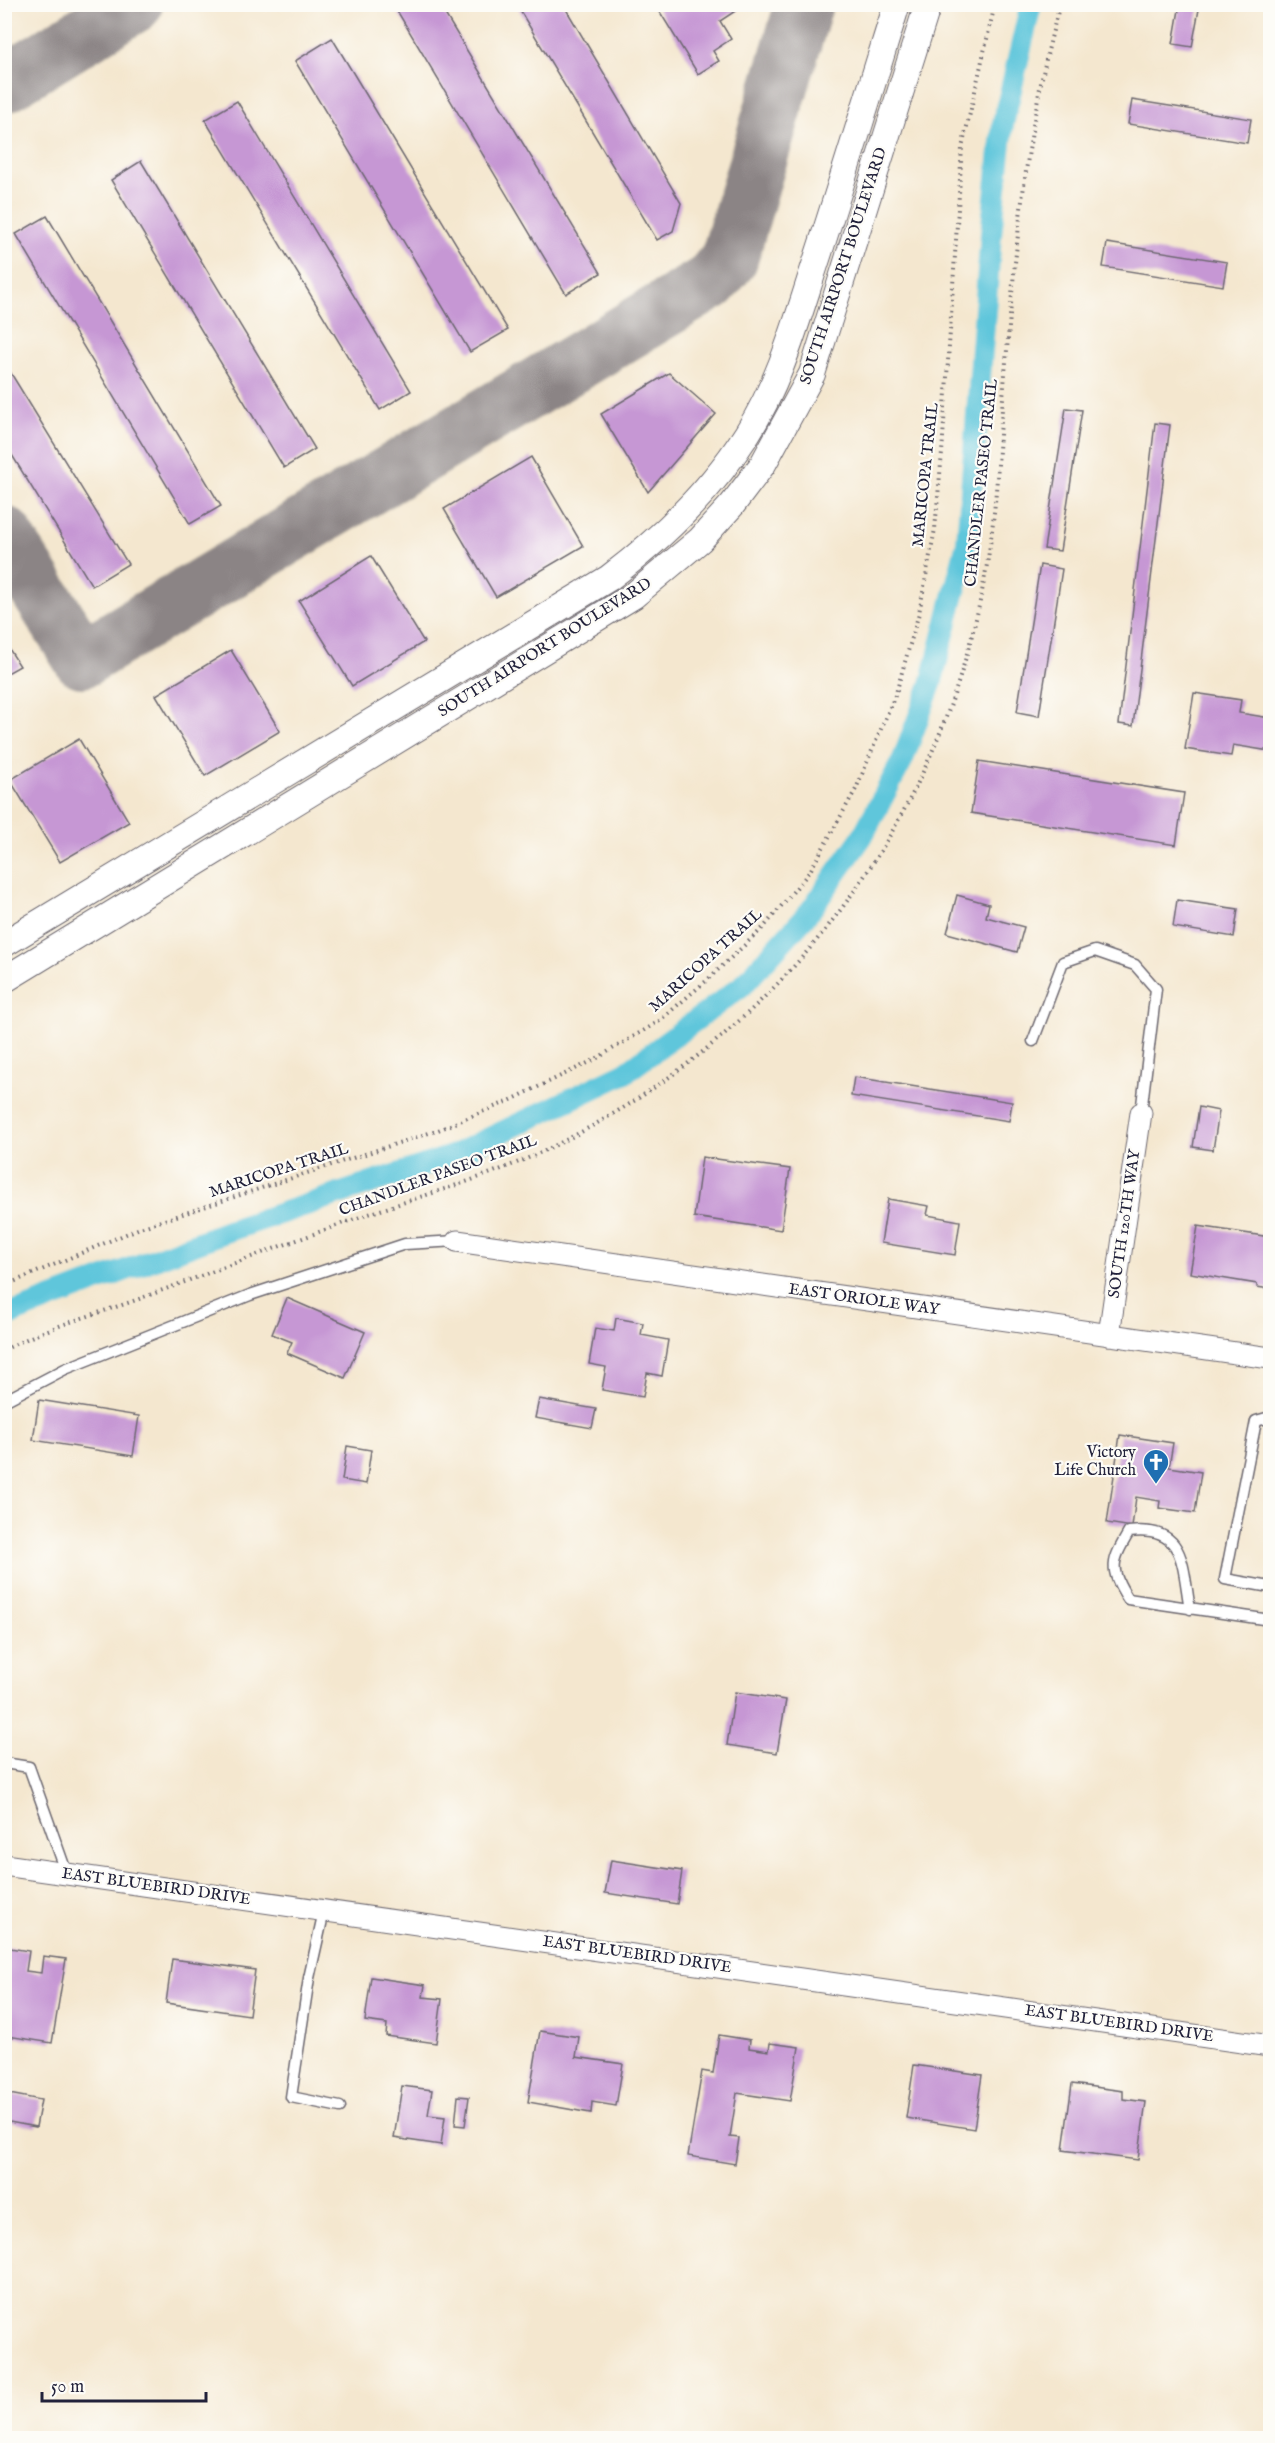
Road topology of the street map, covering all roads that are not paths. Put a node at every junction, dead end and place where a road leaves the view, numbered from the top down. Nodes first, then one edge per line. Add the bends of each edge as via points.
1 (897, 4) edge
2 (928, 4) edge
3 (817, 258) junction
4 (846, 269) junction
5 (4, 944) edge
6 (4, 980) edge
7 (1033, 1041) dead end
8 (1141, 1113) joint
9 (457, 1241) joint
10 (1109, 1335) junction
11 (1270, 1358) edge
12 (4, 1401) edge
13 (1270, 1417) edge
14 (1270, 1587) edge
15 (1190, 1609) junction
16 (1270, 1620) edge
17 (4, 1763) edge
18 (4, 1865) edge
19 (66, 1874) junction
20 (324, 1911) junction
21 (1270, 2046) edge
22 (340, 2106) dead end

1 - 3 street, SOUTH AIRPORT BOULEVARD
2 - 4 street, SOUTH AIRPORT BOULEVARD
3 - 4 street
3 - 5 street, SOUTH AIRPORT BOULEVARD via 783,361 747,434 715,478 648,548 609,578
4 - 6 street, SOUTH AIRPORT BOULEVARD via 812,374 763,464 700,540 669,568 595,620
7 - 8 lane via 1063,962 1095,951 1136,965 1156,989
8 - 10 street, SOUTH 120TH WAY
9 - 10 street, EAST ORIOLE WAY
9 - 12 lane via 405,1244 250,1295 65,1369
10 - 11 street, EAST ORIOLE WAY
13 - 14 lane via 1256,1421 1225,1579
15 - 15 lane via 1128,1599 1114,1576 1114,1558 1129,1532 1150,1529 1171,1539 1180,1552
15 - 16 lane
17 - 19 lane via 29,1767
18 - 19 street, EAST BLUEBIRD DRIVE
19 - 20 street, EAST BLUEBIRD DRIVE
20 - 21 street, EAST BLUEBIRD DRIVE
20 - 22 lane via 309,1978 291,2097

